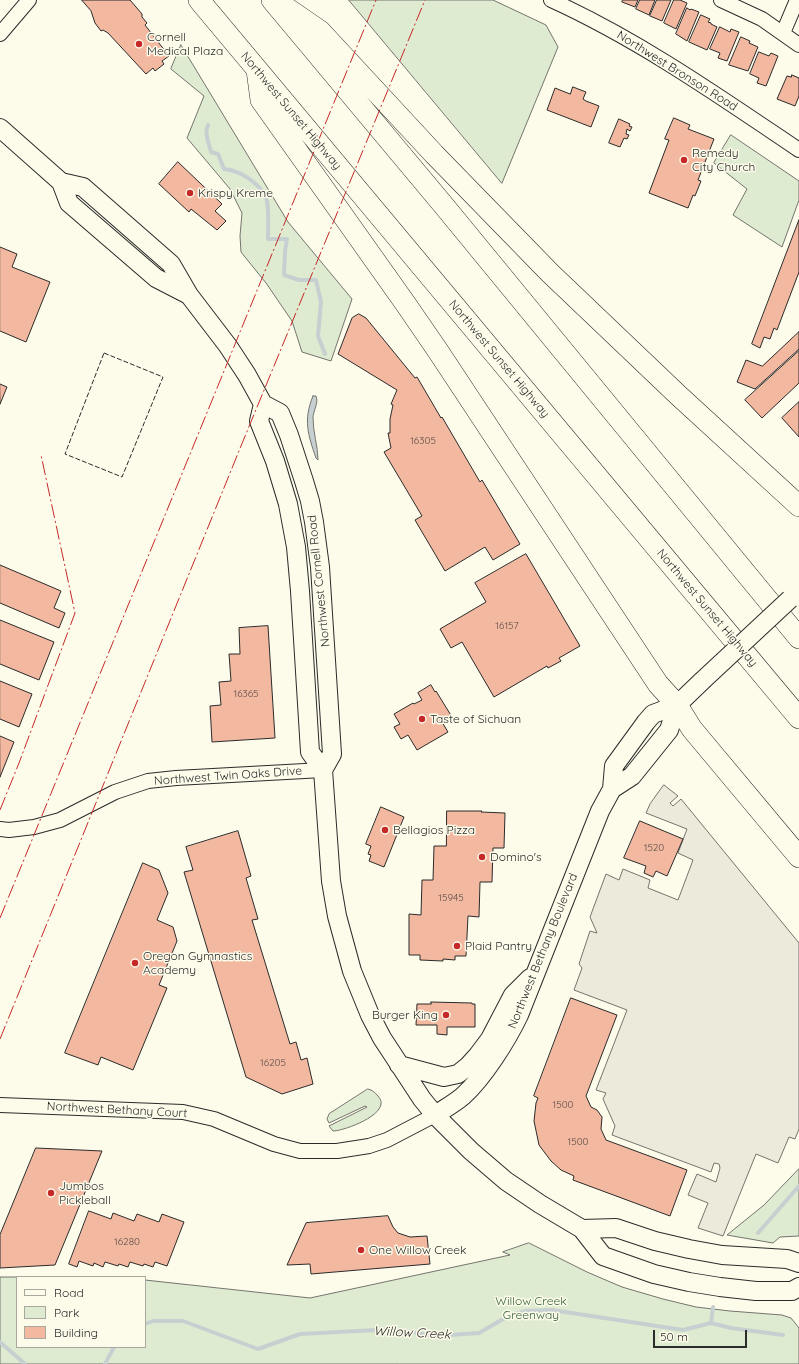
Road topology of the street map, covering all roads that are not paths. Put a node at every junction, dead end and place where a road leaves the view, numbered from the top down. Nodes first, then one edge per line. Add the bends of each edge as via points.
1 (29, 0) edge
2 (199, 0) edge
3 (272, 0) edge
4 (275, 0) edge
5 (551, 0) edge
6 (721, 0) edge
7 (797, 0) edge
8 (782, 33) junction
9 (0, 34) edge
10 (799, 45) edge
11 (257, 70) junction
12 (0, 128) edge
13 (799, 150) edge
14 (799, 506) edge
15 (799, 591) edge
16 (799, 638) edge
17 (677, 705) junction
18 (799, 718) edge
19 (323, 770) junction
20 (0, 829) edge
21 (799, 857) edge
22 (537, 971) junction
23 (399, 1064) junction
24 (0, 1105) edge
25 (435, 1115) junction
26 (582, 1229) junction
27 (799, 1263) edge
28 (799, 1287) edge

1 - 9 street
2 - 11 highway, Northwest Sunset Highway
3 - 16 highway
4 - 14 highway via 320,31 434,154 550,273
5 - 13 street, Northwest Bronson Road via 657,56
6 - 8 street via 762,19
7 - 8 street
8 - 10 street
11 - 17 highway via 261,100 471,400 658,684
11 - 18 highway, Northwest Sunset Highway
12 - 19 main road, Northwest Cornell Road via 61,182 69,203 156,278 189,295 228,346 263,404 280,413 310,501 320,567 332,754
15 - 17 main road, Northwest Bethany Boulevard, bridge
17 - 21 highway via 692,729
17 - 22 main road, Northwest Bethany Boulevard via 669,730 632,776 612,788 600,811
19 - 20 street, Northwest Twin Oaks Drive via 148,781 115,792 60,820 34,827
19 - 23 main road via 329,860 337,916 359,989 382,1038
22 - 23 main road via 513,995 490,1039 458,1074 444,1077
22 - 25 main road, Northwest Bethany Boulevard via 512,1030 482,1074 463,1096
23 - 25 main road
24 - 25 street, Northwest Bethany Court via 183,1112 214,1119 274,1144 308,1151 337,1151 369,1146 387,1140
25 - 26 main road via 470,1151 506,1181
26 - 27 main road via 616,1228 714,1254 787,1259
26 - 28 main road via 603,1256 654,1274 712,1286 756,1291 792,1291

